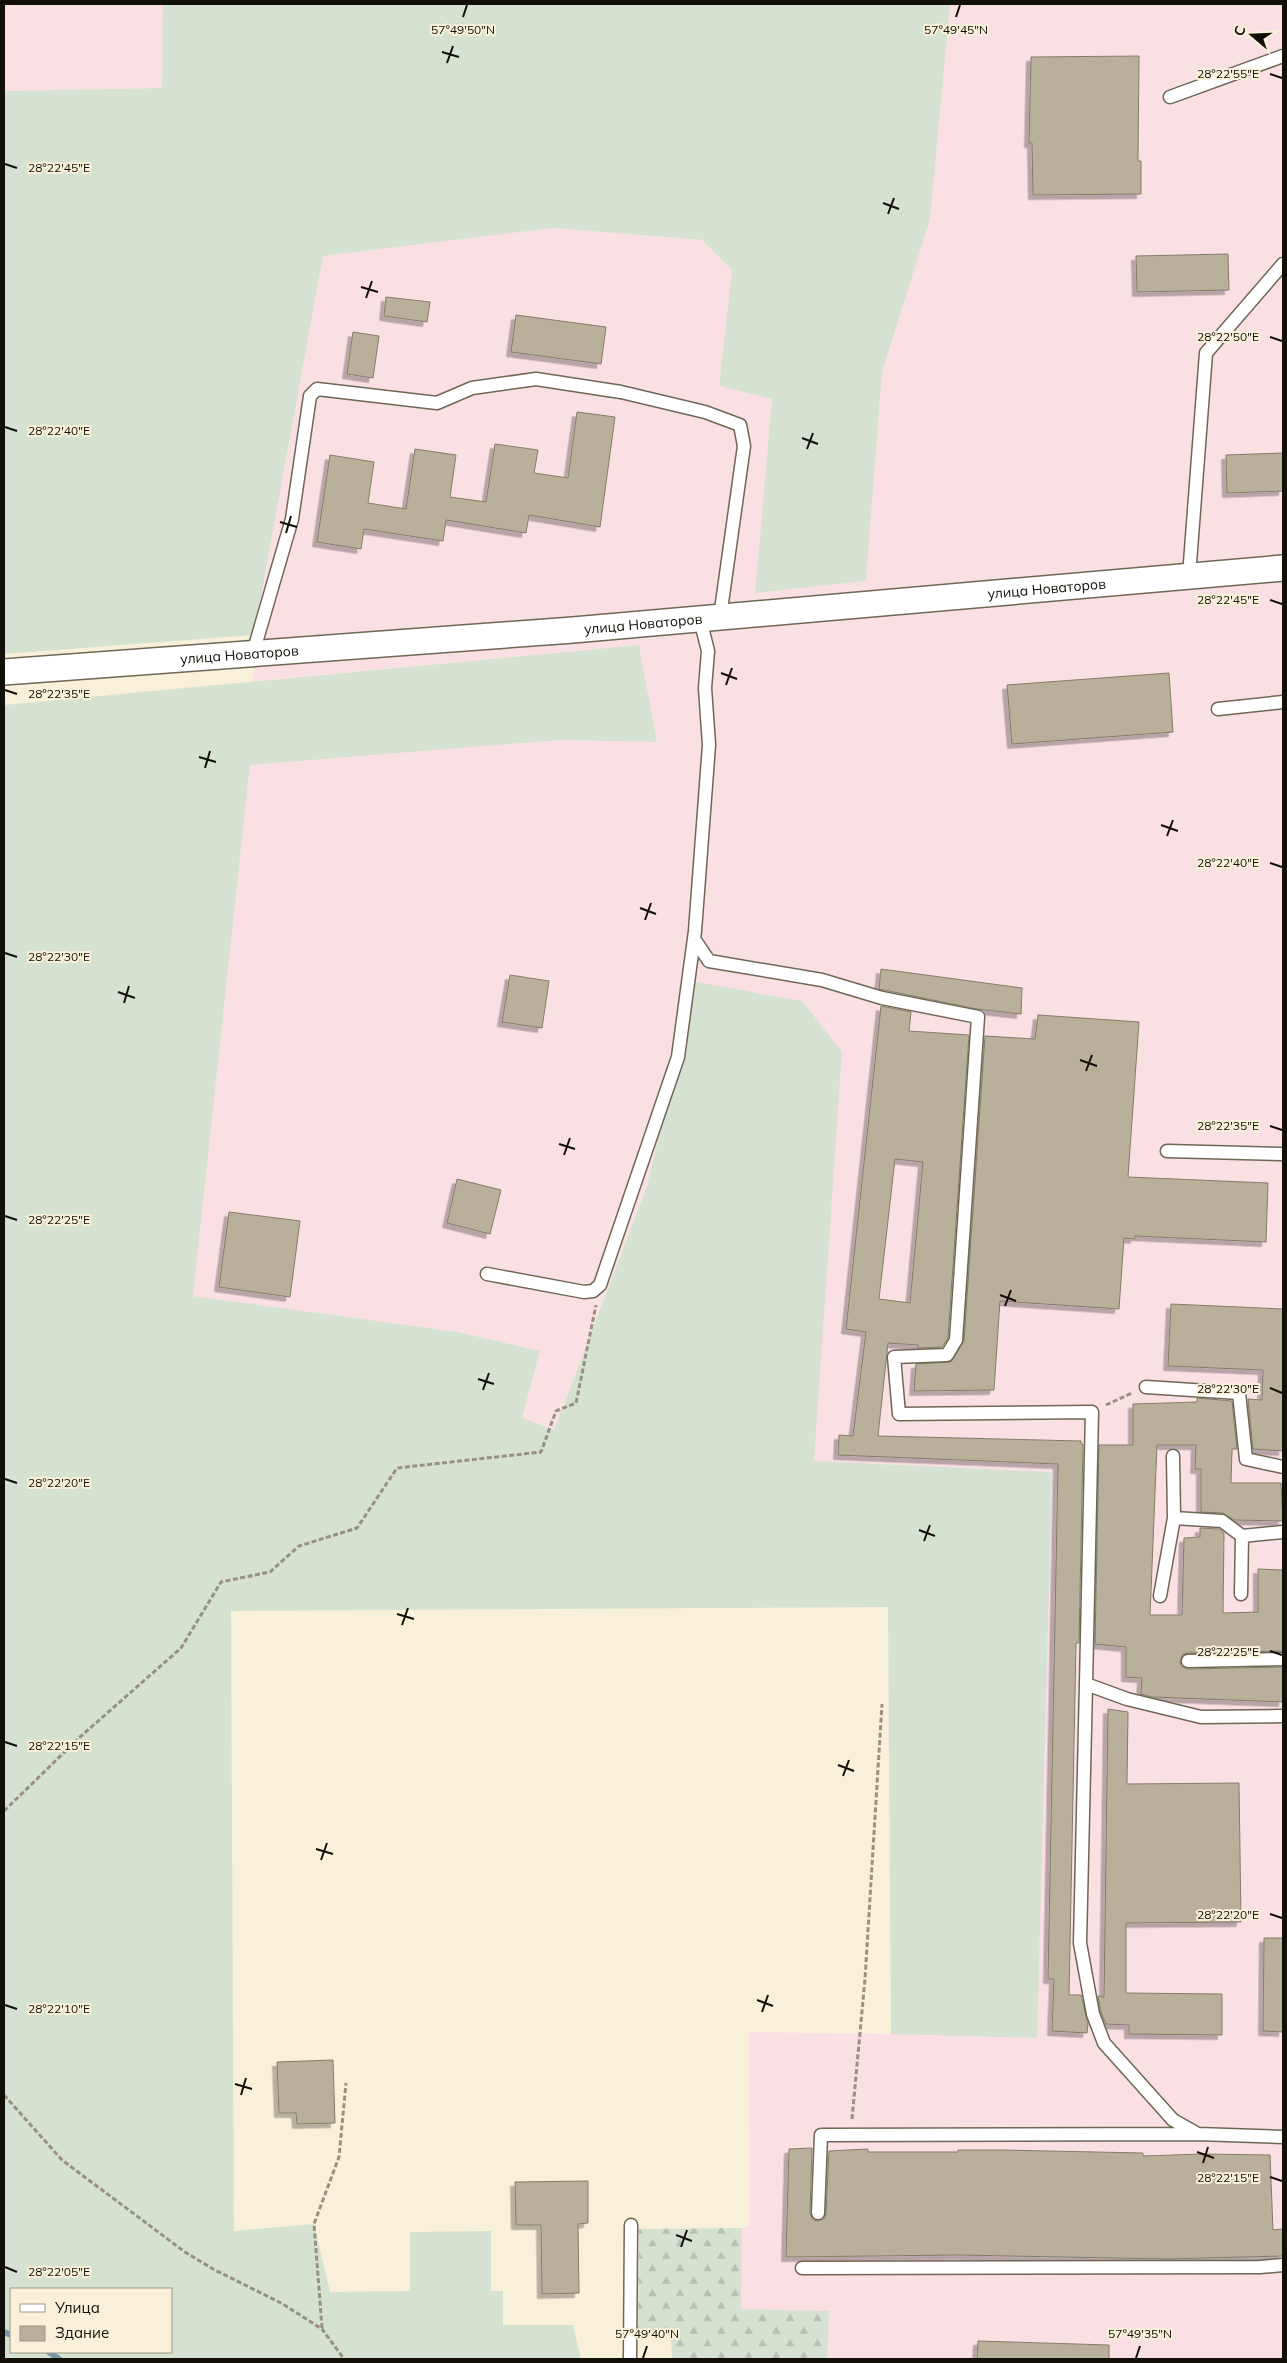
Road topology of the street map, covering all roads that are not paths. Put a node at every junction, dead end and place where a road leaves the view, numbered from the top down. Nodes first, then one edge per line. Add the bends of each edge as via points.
1 (1283, 56) edge
2 (1170, 97) dead end
3 (1283, 264) edge
4 (1283, 568) edge
5 (1189, 576) junction
6 (710, 618) junction
7 (254, 653) junction
8 (4, 672) edge
9 (1283, 702) edge
10 (1218, 708) dead end
11 (694, 939) junction
12 (1167, 1151) dead end
13 (1283, 1154) edge
14 (487, 1274) dead end
15 (1146, 1387) road end
16 (1173, 1456) dead end
17 (1283, 1467) edge
18 (1174, 1518) junction
19 (1283, 1532) edge
20 (1242, 1536) junction
21 (1240, 1594) dead end
22 (1160, 1596) dead end
23 (1283, 1659) edge
24 (1188, 1661) dead end
25 (1086, 1684) junction
26 (1283, 1716) edge
27 (1198, 2134) junction
28 (1283, 2137) edge
29 (818, 2213) dead end
30 (631, 2225) dead end
31 (1283, 2264) edge
32 (802, 2268) dead end
33 (630, 2359) edge

1 - 2 lane
3 - 5 lane via 1206,353
4 - 5 street, улица Новаторов
5 - 6 street, улица Новаторов
6 - 7 street, улица Новаторов
6 - 7 lane via 744,446 740,425 704,412 621,392 536,379 472,388 437,403 317,389 310,396 292,519
6 - 11 lane via 705,688 708,745
7 - 8 street, улица Новаторов
9 - 10 lane
11 - 14 lane via 678,1057 600,1285 584,1292
11 - 25 lane via 709,961 822,980 882,998 978,1017 956,1340 947,1355 894,1357 899,1414 1092,1412
12 - 13 lane
15 - 17 lane via 1239,1393 1246,1459
16 - 18 lane
18 - 20 lane via 1222,1521
18 - 22 lane
19 - 20 lane
20 - 21 lane
23 - 24 lane
25 - 26 lane via 1127,1698 1202,1716
25 - 27 lane via 1080,1943 1094,2014 1104,2043 1173,2120
27 - 28 lane
27 - 29 lane via 821,2135
30 - 33 lane
31 - 32 lane via 1260,2267

